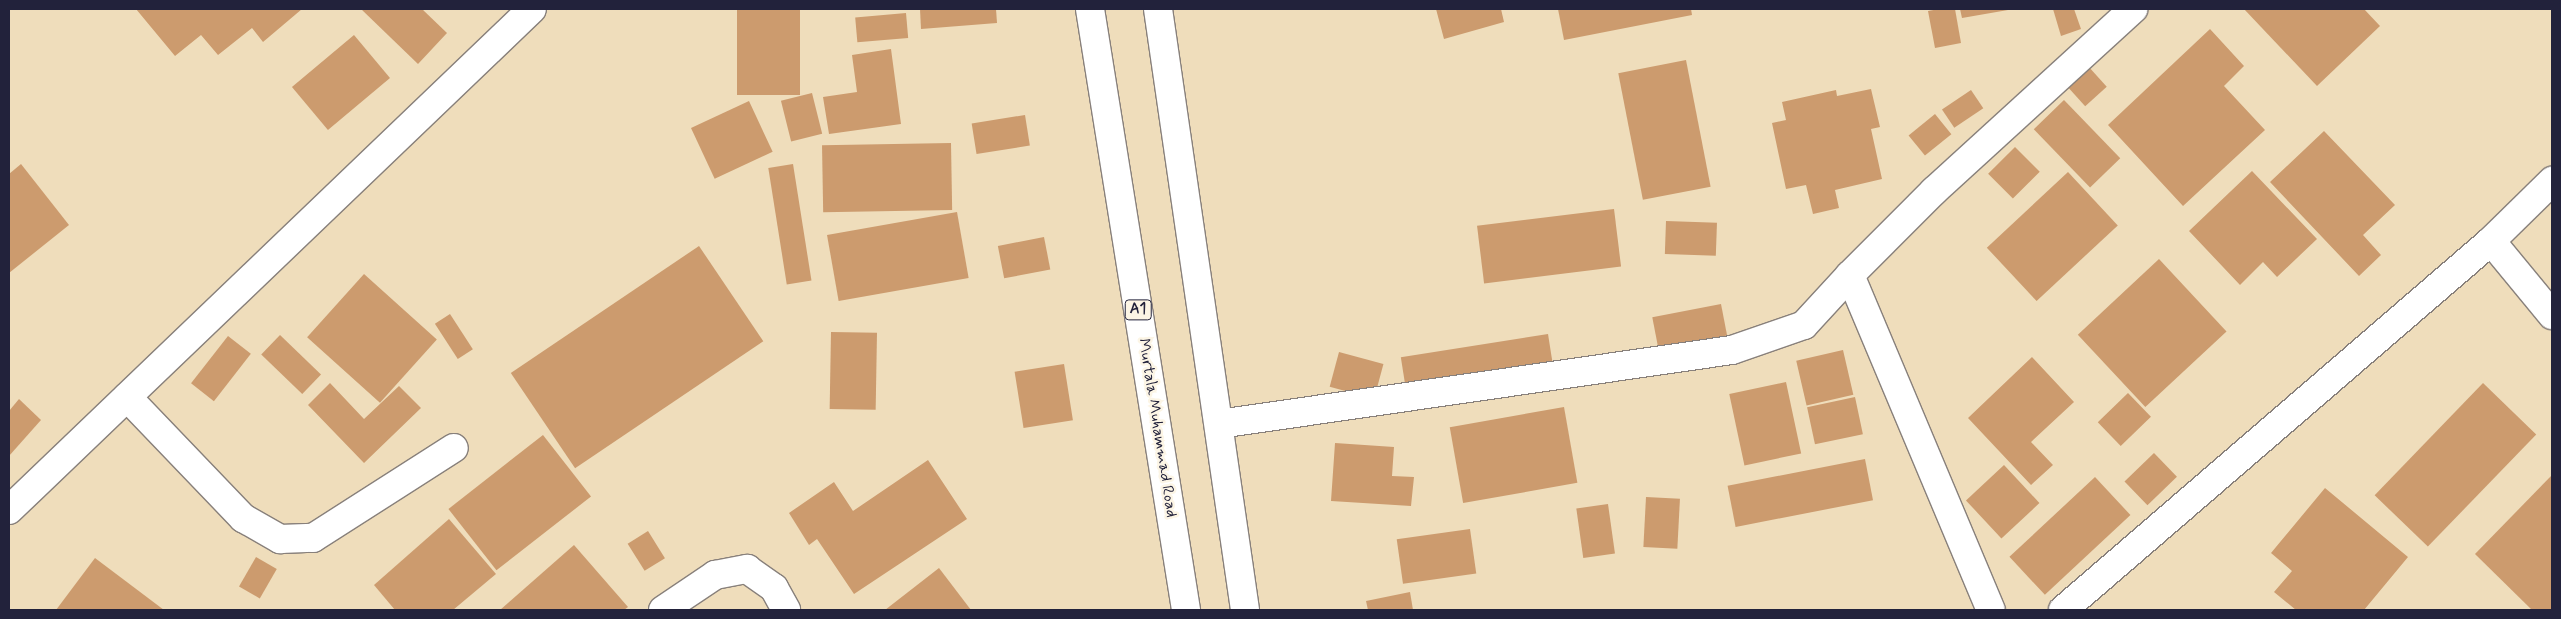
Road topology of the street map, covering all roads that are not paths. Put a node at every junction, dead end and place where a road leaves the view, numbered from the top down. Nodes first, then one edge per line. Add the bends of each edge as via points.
1 (532, 9) edge
2 (1090, 9) edge
3 (1158, 9) edge
4 (2133, 9) edge
5 (2552, 181) edge
6 (2491, 241) junction
7 (1850, 275) junction
8 (2552, 315) edge
9 (127, 397) junction
10 (1219, 424) junction
11 (454, 448) dead end
12 (9, 510) edge
13 (662, 610) edge
14 (786, 610) edge
15 (1186, 610) edge
16 (1245, 610) edge
17 (1991, 610) edge
18 (2063, 610) edge

1 - 9 main road
2 - 15 main road, Murtala Muhammad Road / A1
3 - 10 main road
4 - 7 main road via 1934,191
5 - 6 main road
6 - 8 main road
6 - 18 main road
7 - 10 main road via 1804,325 1732,350
7 - 17 main road
9 - 11 main road via 243,518 280,539 313,538
9 - 12 main road
10 - 16 main road
13 - 14 main road via 715,575 747,569 774,588

